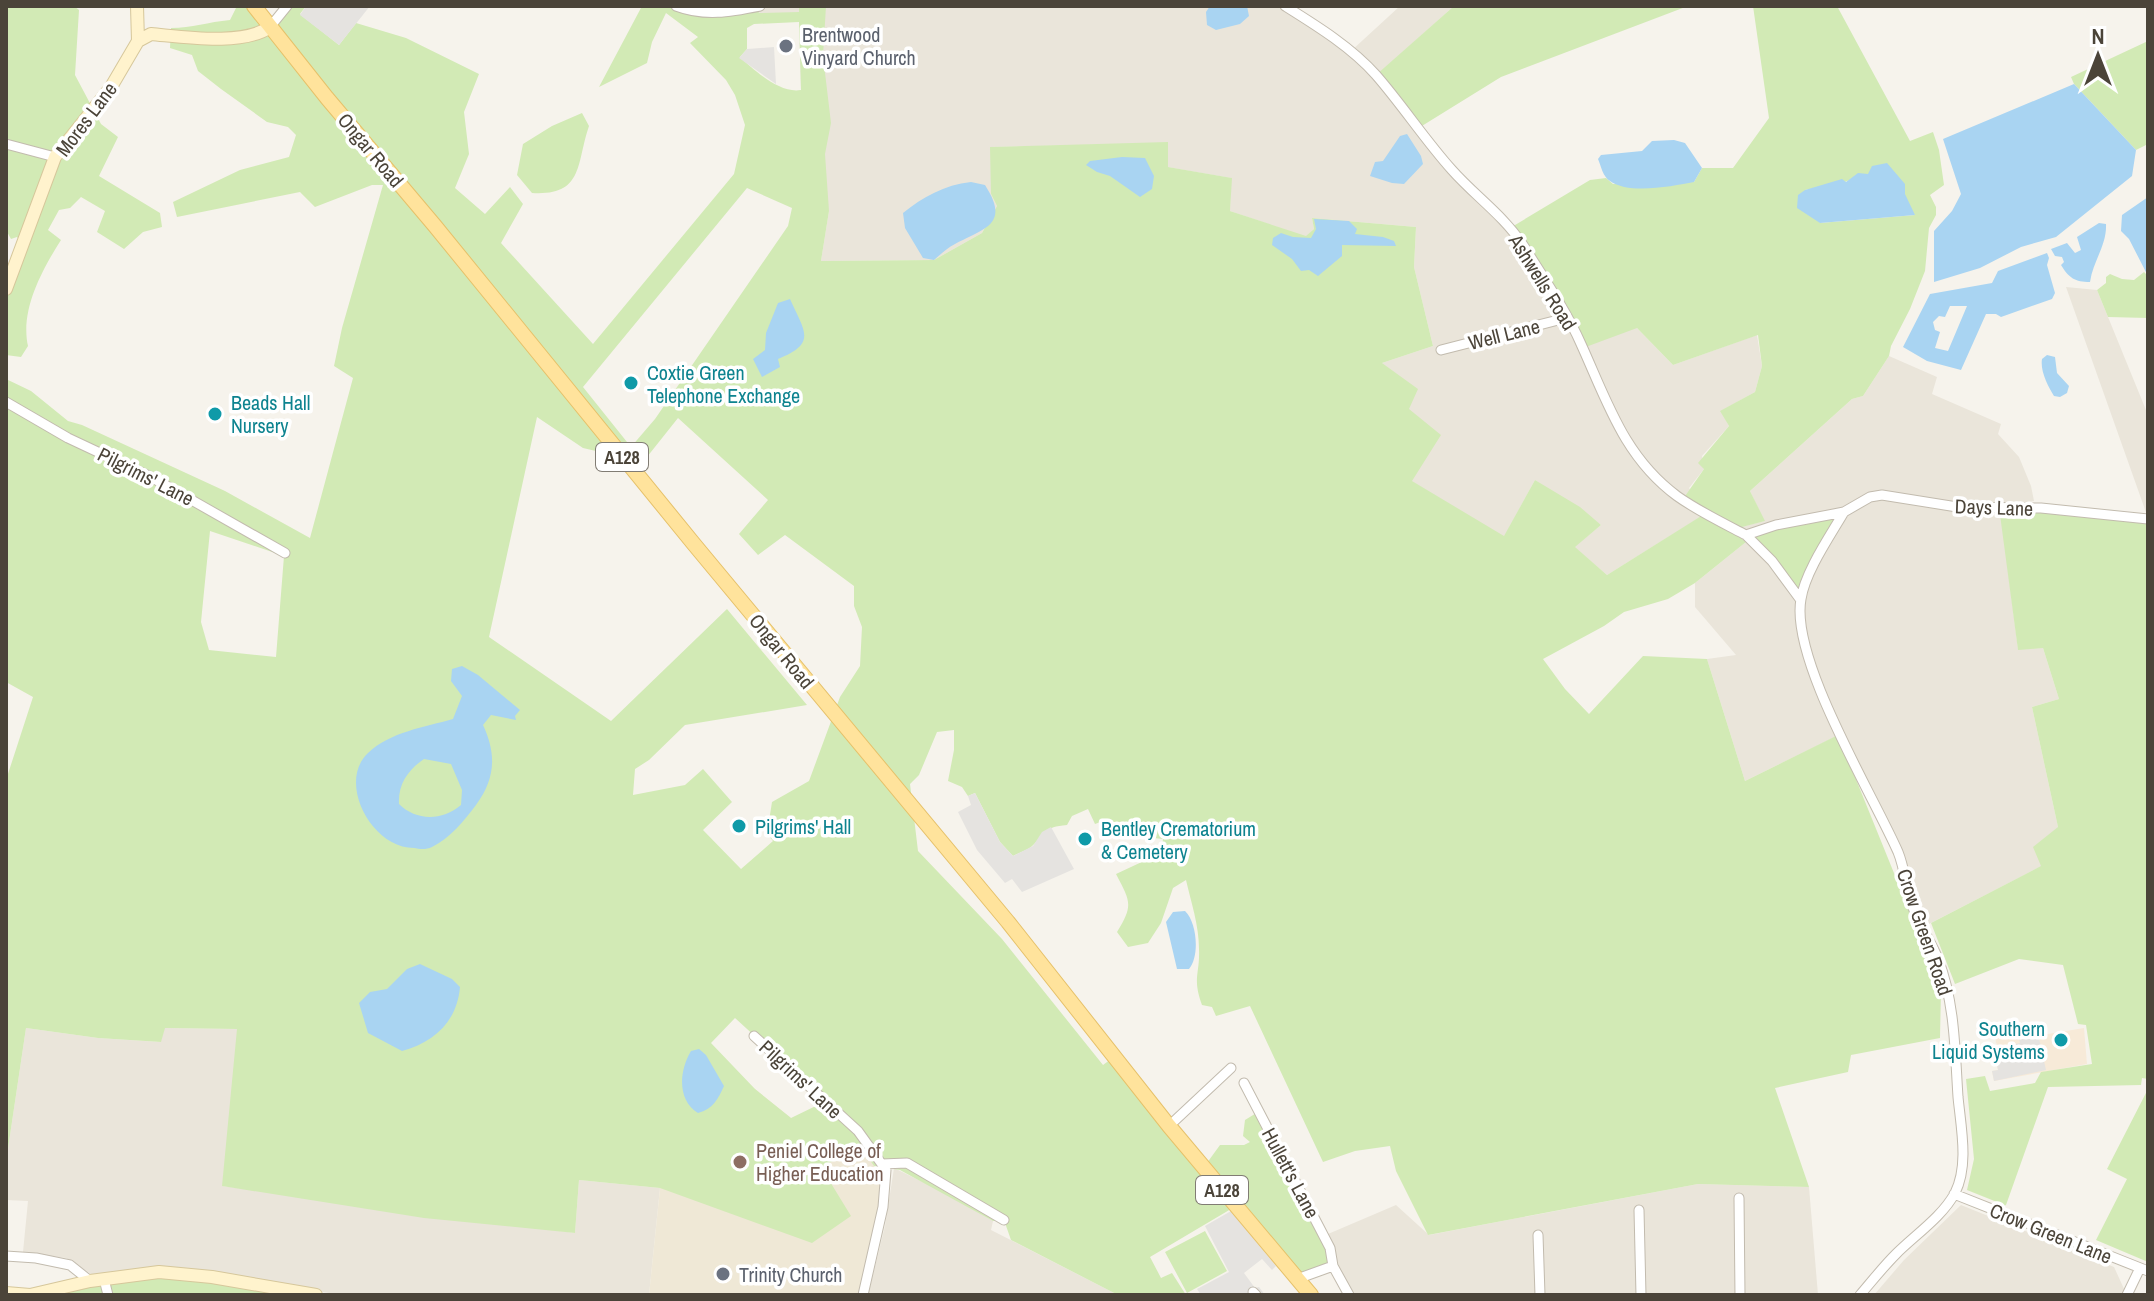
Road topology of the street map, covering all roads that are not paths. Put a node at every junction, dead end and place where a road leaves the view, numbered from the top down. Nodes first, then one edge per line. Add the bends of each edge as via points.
1 (137, 6) edge
2 (254, 6) edge
3 (287, 6) edge
4 (676, 6) edge
5 (760, 6) edge
6 (1285, 6) edge
7 (137, 24) junction
8 (270, 27) junction
9 (151, 34) junction
10 (138, 41) junction
11 (6, 144) edge
12 (55, 157) junction
13 (6, 289) edge
14 (1566, 318) junction
15 (1441, 350) dead end
16 (6, 402) edge
17 (1844, 512) junction
18 (2148, 519) edge
19 (1746, 535) junction
20 (285, 553) dead end
21 (1800, 599) junction
22 (754, 1036) dead end
23 (1231, 1068) dead end
24 (1244, 1083) dead end
25 (1169, 1126) junction
26 (882, 1164) junction
27 (1954, 1194) junction
28 (1739, 1198) dead end
29 (1639, 1210) dead end
30 (1004, 1220) dead end
31 (1538, 1235) dead end
32 (6, 1256) edge
33 (1333, 1266) junction
34 (2144, 1269) edge
35 (1297, 1279) junction
36 (97, 1280) junction
37 (6, 1293) edge
38 (108, 1295) edge
39 (316, 1295) edge
40 (863, 1295) edge
41 (1311, 1295) edge
42 (1349, 1295) edge
43 (1540, 1295) edge
44 (1641, 1295) edge
45 (1740, 1295) edge
46 (1860, 1295) edge
47 (2127, 1295) edge

1 - 7 street
2 - 8 main road, Ongar Road / A128
3 - 8 street
4 - 5 street via 721,14
6 - 14 street, Ashwells Road via 1348,48 1376,75 1426,142 1501,216
7 - 9 street
7 - 10 street
8 - 9 street via 240,39
8 - 25 main road, Ongar Road / A128 via 998,910
9 - 10 street
10 - 12 street, Mores Lane via 111,87
11 - 12 street
12 - 13 street, Mores Lane
14 - 15 street, Well Lane
14 - 19 street, Ashwells Road via 1620,433 1645,465 1677,496
16 - 20 street, Pilgrims' Lane
17 - 18 street, Days Lane via 1882,495 1957,507 2041,508
17 - 19 street, Days Lane
17 - 21 street
19 - 21 street, Ashwells Road
21 - 27 street, Crow Green Road via 1801,624 1818,685 1899,855 1910,901 1938,959 1950,1004 1963,1148
22 - 26 street, Pilgrims' Lane via 858,1131
23 - 25 street
24 - 33 street, Hullett's Lane via 1330,1248
25 - 35 main road, Ongar Road / A128
26 - 30 street via 907,1163
26 - 40 street via 883,1207
27 - 34 street, Crow Green Lane
27 - 46 street, Crow Green Road
28 - 45 street
29 - 44 street
31 - 43 street
32 - 36 street via 70,1265
33 - 35 street
33 - 42 street, Hullett's Lane
34 - 47 street
35 - 41 main road, Ongar Road / A128
36 - 37 street via 30,1295
36 - 38 street
36 - 39 street via 175,1272

